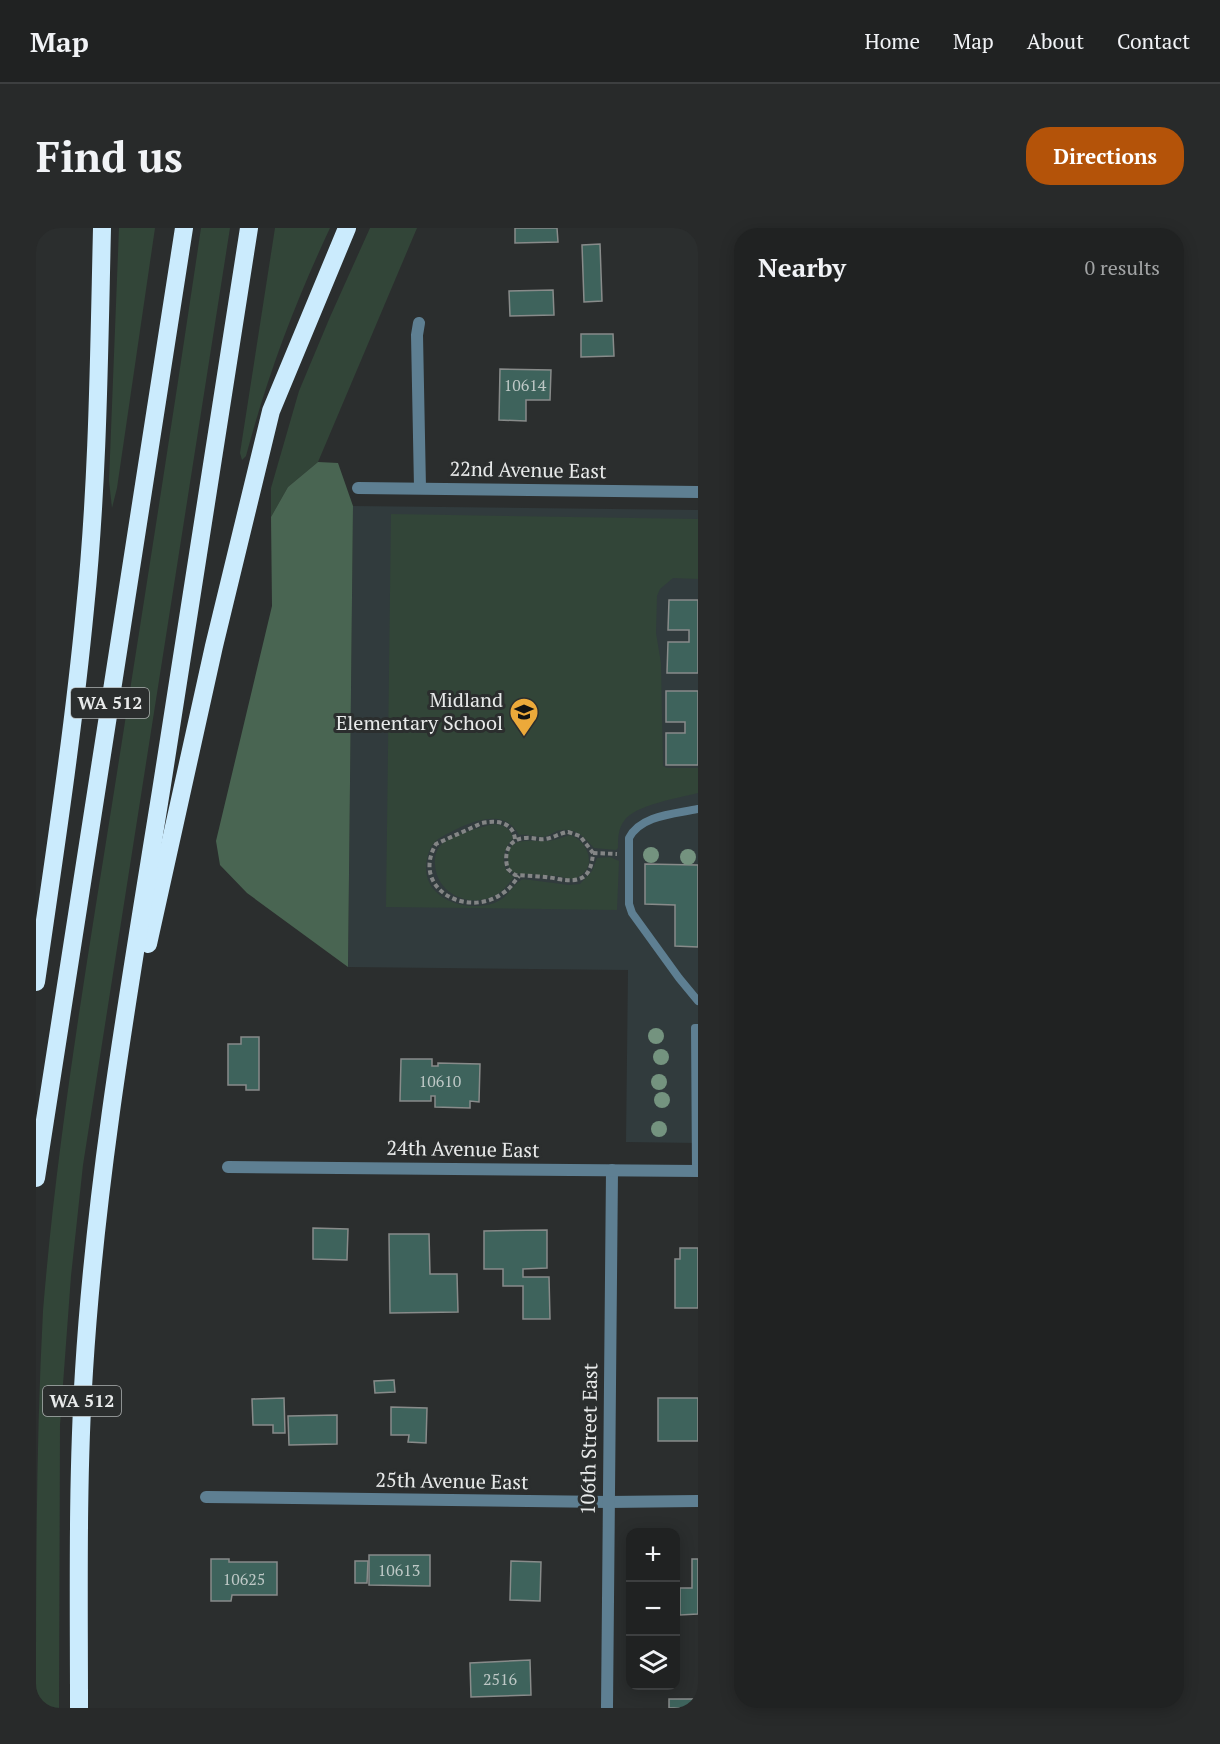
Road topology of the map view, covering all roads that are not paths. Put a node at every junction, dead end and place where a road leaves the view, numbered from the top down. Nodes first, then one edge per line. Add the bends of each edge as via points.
1 (102, 228) edge
2 (184, 228) edge
3 (249, 228) edge
4 (347, 228) edge
5 (419, 323) dead end
6 (358, 488) dead end
7 (420, 488) junction
8 (698, 492) edge
9 (698, 809) edge
10 (36, 982) edge
11 (698, 1001) edge
12 (698, 1028) edge
13 (112, 1095) junction
14 (228, 1167) dead end
15 (612, 1170) junction
16 (697, 1171) edge
17 (36, 1178) edge
18 (206, 1497) dead end
19 (698, 1501) edge
20 (608, 1502) junction
21 (79, 1708) edge
22 (607, 1708) edge

1 - 10 highway via 95,470 86,608
2 - 17 highway, WA 512
3 - 13 highway, WA 512
4 - 13 highway via 271,411
5 - 7 street
6 - 7 street, 22nd Avenue East
7 - 8 street, 22nd Avenue East
9 - 11 lane via 643,822 629,838 632,913
12 - 16 lane
13 - 21 highway, WA 512 via 83,1379
14 - 15 street, 24th Avenue East
15 - 16 street, 24th Avenue East
15 - 20 street, 106th Street East
18 - 20 street, 25th Avenue East
19 - 20 street, 25th Avenue East
20 - 22 street, 106th Street East

